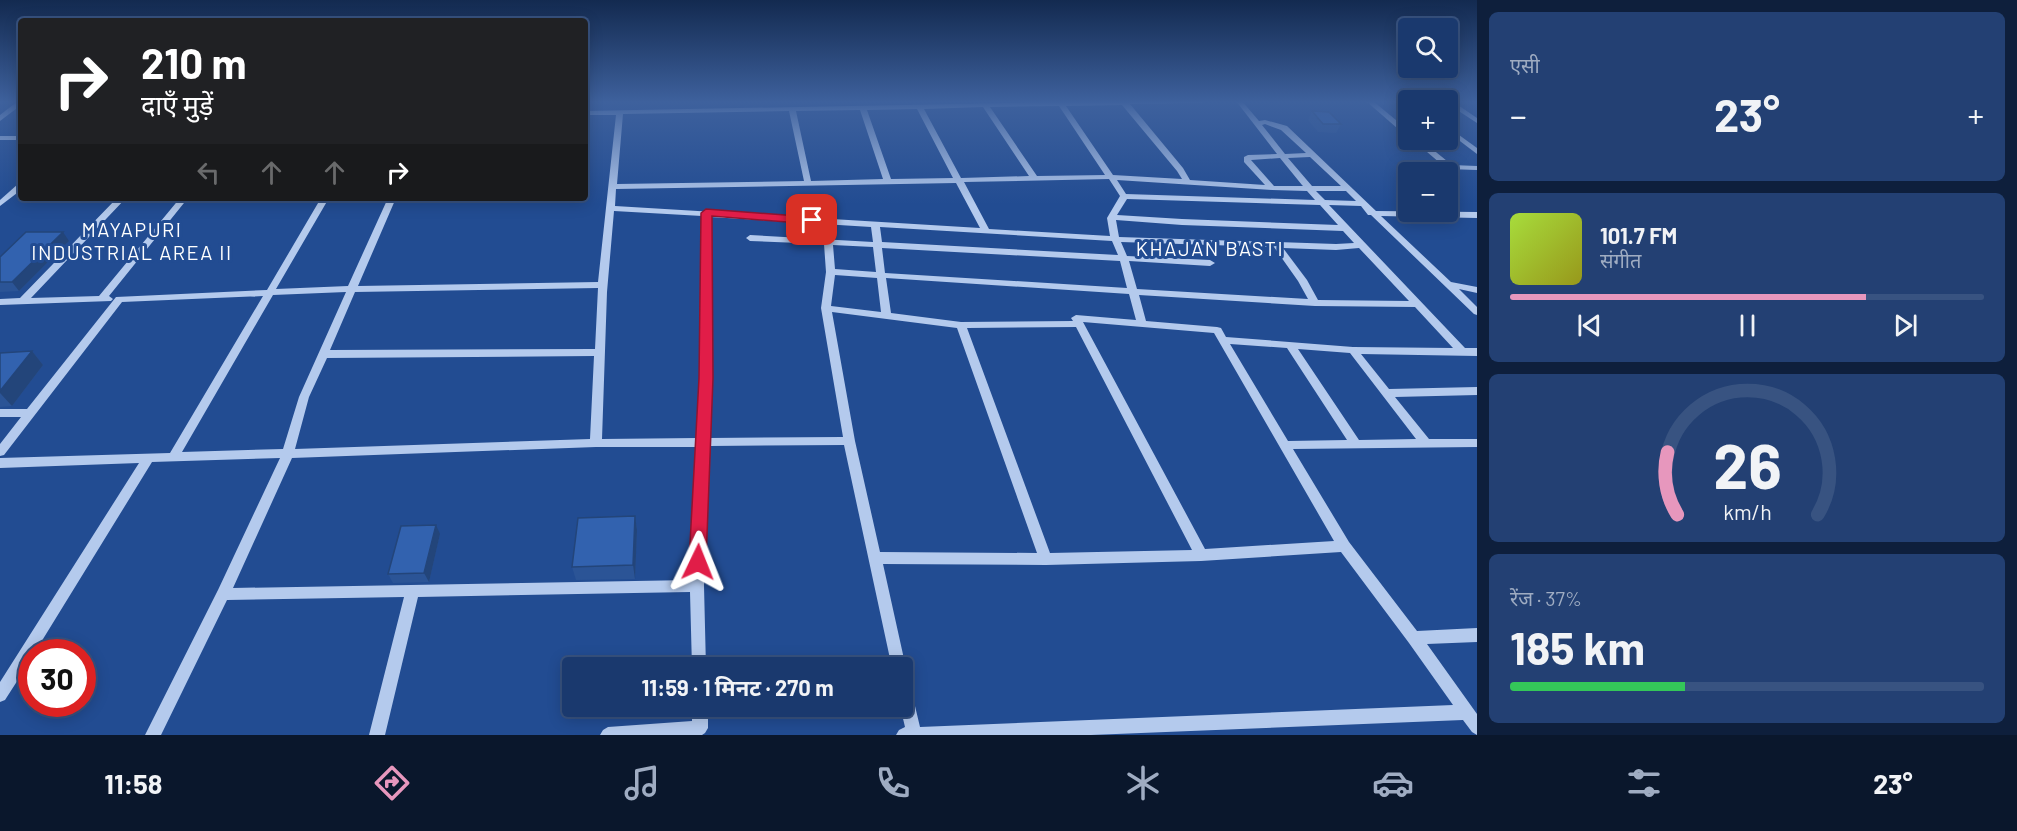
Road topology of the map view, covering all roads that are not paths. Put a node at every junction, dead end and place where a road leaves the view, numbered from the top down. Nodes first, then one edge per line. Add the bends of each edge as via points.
1 (618, 135) edge
2 (798, 135) edge
3 (872, 135) edge
4 (935, 135) edge
5 (1005, 135) edge
6 (1082, 135) edge
7 (1151, 135) edge
8 (1266, 135) edge
9 (1292, 135) edge
10 (1458, 137) edge
11 (0, 138) edge
12 (18, 138) edge
13 (1429, 150) edge
14 (1477, 152) edge
15 (1281, 155) junction
16 (1313, 155) junction
17 (1477, 168) edge
18 (1111, 177) junction
19 (1035, 179) junction
20 (958, 180) junction
21 (888, 182) junction
22 (808, 183) junction
23 (1188, 183) junction
24 (612, 187) junction
25 (1272, 188) junction
26 (1312, 188) junction
27 (18, 189) edge
28 (1347, 189) junction
29 (1124, 196) junction
30 (119, 201) edge
31 (182, 201) edge
32 (323, 201) edge
33 (391, 201) edge
34 (1323, 203) junction
35 (0, 204) edge
36 (1363, 204) junction
37 (610, 208) junction
38 (706, 213) junction
39 (1371, 213) junction
40 (1398, 213) edge
41 (1458, 214) edge
42 (1477, 215) edge
43 (1112, 217) junction
44 (875, 225) junction
45 (1344, 228) junction
46 (986, 232) junction
47 (750, 238) dead end
48 (1115, 239) junction
49 (828, 242) junction
50 (1276, 244) junction
51 (878, 245) junction
52 (1359, 245) junction
53 (1124, 258) junction
54 (1210, 263) dead end
55 (831, 272) junction
56 (880, 275) junction
57 (1447, 284) junction
58 (602, 285) junction
59 (352, 289) junction
60 (1477, 290) edge
61 (270, 292) junction
62 (1133, 292) junction
63 (102, 299) junction
64 (119, 299) junction
65 (24, 300) junction
66 (0, 302) edge
67 (1315, 303) junction
68 (1418, 304) junction
69 (826, 308) junction
70 (1477, 312) edge
71 (886, 315) junction
72 (1079, 324) junction
73 (1142, 324) junction
74 (961, 325) junction
75 (1223, 340) junction
76 (1289, 344) junction
77 (1353, 350) junction
78 (599, 352) junction
79 (1463, 352) junction
80 (1477, 352) edge
81 (324, 354) junction
82 (1477, 392) edge
83 (1386, 393) junction
84 (0, 413) edge
85 (30, 413) junction
86 (849, 441) junction
87 (703, 442) junction
88 (596, 443) junction
89 (1477, 443) edge
90 (1356, 444) junction
91 (1426, 444) junction
92 (1284, 445) junction
93 (0, 452) edge
94 (287, 455) junction
95 (173, 458) junction
96 (148, 459) junction
97 (0, 463) edge
98 (1344, 546) junction
99 (1201, 555) junction
100 (876, 558) junction
101 (1046, 559) junction
102 (697, 586) junction
103 (412, 593) junction
104 (223, 594) junction
105 (1477, 635) edge
106 (1414, 638) junction
107 (699, 657) edge
108 (897, 657) edge
109 (0, 695) edge
110 (1467, 712) junction
111 (909, 717) edge
112 (1477, 727) edge
113 (700, 731) edge
114 (153, 735) edge
115 (377, 735) edge
116 (608, 735) edge
117 (904, 735) edge
118 (913, 735) edge

1 - 24 street
2 - 22 street
3 - 21 street
4 - 20 street
5 - 19 street
6 - 18 street
7 - 23 street
8 - 15 street
9 - 16 street
10 - 14 street
11 - 12 street
13 - 17 street via 1450,167
15 - 16 street
15 - 25 street via 1247,159
15 - 26 street
16 - 28 street
18 - 19 street
18 - 23 street
18 - 29 street
19 - 20 street
20 - 21 street
20 - 46 street
21 - 22 street
22 - 24 street
23 - 25 street
24 - 37 street
25 - 26 street
26 - 28 street
26 - 34 street
27 - 35 street
28 - 36 street
29 - 34 street
29 - 43 street
30 - 65 street
31 - 63 street
32 - 61 street
33 - 59 street
34 - 36 street
34 - 45 street
36 - 39 street
37 - 38 street
37 - 58 street
38 - 44 street
38 - 87 street
39 - 40 street
39 - 57 street
41 - 42 street
43 - 45 street
43 - 48 street
44 - 46 street
44 - 51 street
45 - 52 street
46 - 48 street
47 - 49 street
48 - 50 street
48 - 53 street
49 - 51 street
49 - 55 street
50 - 52 street
50 - 67 street
51 - 53 street
51 - 56 street
52 - 68 street
53 - 54 street
53 - 62 street
55 - 56 street
55 - 69 street
56 - 62 street
56 - 71 street
57 - 60 street
57 - 70 street
58 - 59 street
58 - 78 street
59 - 61 street
59 - 81 street
61 - 64 street
61 - 95 street
62 - 67 street
62 - 73 street
63 - 64 street
63 - 65 street
64 - 85 street
65 - 66 street
67 - 68 street
68 - 79 street
69 - 71 street
69 - 86 street
71 - 74 street
72 - 73 street via 1076,318
72 - 74 street
72 - 99 street
73 - 75 street via 1217,330
74 - 101 street
75 - 76 street
75 - 92 street
76 - 77 street
76 - 90 street
77 - 79 street
77 - 83 street
78 - 81 street
78 - 88 street
79 - 80 street
81 - 94 street via 304,397
82 - 83 street
83 - 91 street
84 - 85 street
85 - 93 street
86 - 87 street
86 - 100 street
87 - 88 street
87 - 102 street
88 - 94 street
89 - 91 street
90 - 91 street
90 - 92 street
92 - 98 street
94 - 95 street
94 - 104 street
95 - 96 street
96 - 97 street
96 - 109 street
98 - 99 street
98 - 106 street
99 - 101 street
100 - 101 street
100 - 108 street
102 - 103 street
102 - 107 street
103 - 104 street
103 - 115 street
104 - 114 street
105 - 106 street
106 - 110 street
110 - 112 street
110 - 118 street
111 - 118 street
113 - 116 street
117 - 118 street

